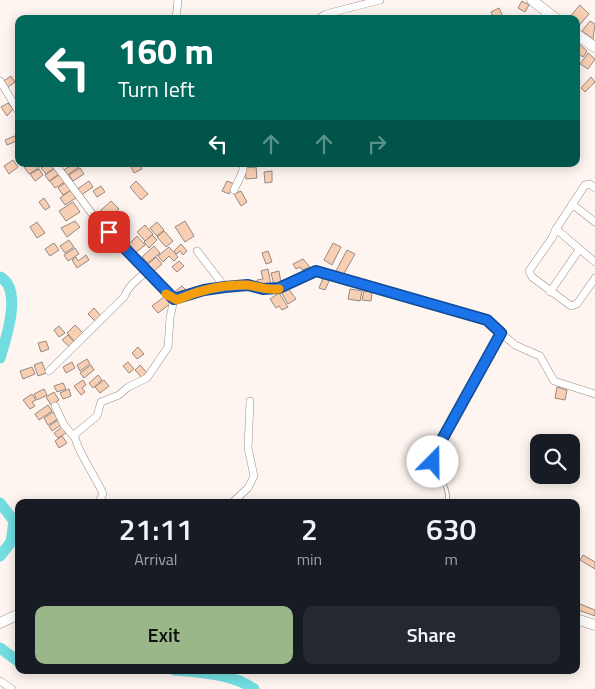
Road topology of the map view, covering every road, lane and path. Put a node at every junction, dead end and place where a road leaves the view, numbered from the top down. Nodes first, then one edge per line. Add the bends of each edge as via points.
1 (178, 0) edge
2 (380, 0) edge
3 (532, 0) edge
4 (176, 15) edge
5 (324, 15) edge
6 (551, 15) edge
7 (580, 37) edge
8 (595, 48) edge
9 (0, 81) edge
10 (15, 105) edge
11 (57, 167) edge
12 (243, 167) edge
13 (595, 188) edge
14 (234, 190) dead end
15 (572, 204) junction
16 (595, 222) edge
17 (556, 229) junction
18 (579, 250) junction
19 (197, 251) dead end
20 (595, 262) edge
21 (146, 272) junction
22 (595, 278) edge
23 (225, 287) junction
24 (550, 292) junction
25 (174, 299) junction
26 (501, 333) junction
27 (49, 371) dead end
28 (595, 394) edge
29 (250, 401) dead end
30 (55, 406) dead end
31 (74, 437) junction
32 (101, 499) edge
33 (236, 499) edge
34 (447, 499) edge
35 (15, 616) edge
36 (580, 620) edge
37 (0, 623) edge
38 (595, 625) edge
39 (0, 681) edge
40 (12, 689) edge

1 - 4 street
2 - 5 street
3 - 6 street
7 - 8 street
9 - 10 street
11 - 21 street via 96,219
12 - 14 street
13 - 15 street via 586,184
15 - 16 street
15 - 17 street
17 - 18 street
17 - 24 street via 529,271
18 - 20 street
18 - 24 street
19 - 23 street
21 - 25 street
21 - 27 street
22 - 24 street via 574,305 569,306
23 - 25 street
23 - 26 street via 248,285 272,290 311,272 320,272 484,319
25 - 31 street via 168,347 147,378 102,402 97,416 80,428
26 - 28 street via 515,345 540,356 556,383
26 - 34 lane via 434,454
29 - 33 street via 248,448 254,476 248,488
30 - 31 street
31 - 32 street via 101,486 104,494
35 - 37 street
36 - 38 street
39 - 40 street

